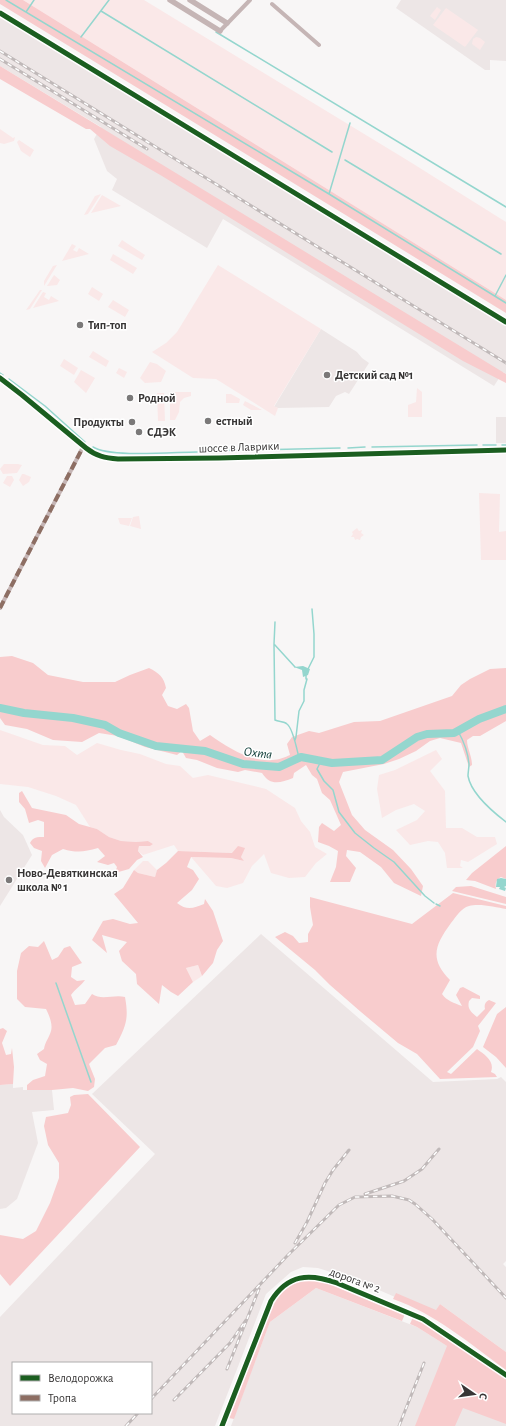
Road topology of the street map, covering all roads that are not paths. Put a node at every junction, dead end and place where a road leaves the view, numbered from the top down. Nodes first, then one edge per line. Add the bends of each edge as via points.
1 (170, 0) edge
2 (190, 0) edge
3 (250, 0) edge
4 (272, 4) dead end
5 (0, 13) edge
6 (227, 23) junction
7 (220, 31) joint
8 (319, 45) dead end
9 (506, 322) edge
10 (0, 378) edge
11 (83, 447) junction
12 (506, 450) edge
13 (0, 608) edge
14 (506, 1375) edge
15 (222, 1426) edge

1 - 7 street
2 - 6 street
3 - 6 street
4 - 8 street
5 - 9 street
6 - 7 street
10 - 11 street, шоссе в Лаврики
11 - 12 street, шоссе в Лаврики via 99,456 118,459
11 - 13 street
14 - 15 street, дорога № 2 via 423,1319 327,1279 308,1276 289,1282 271,1301

